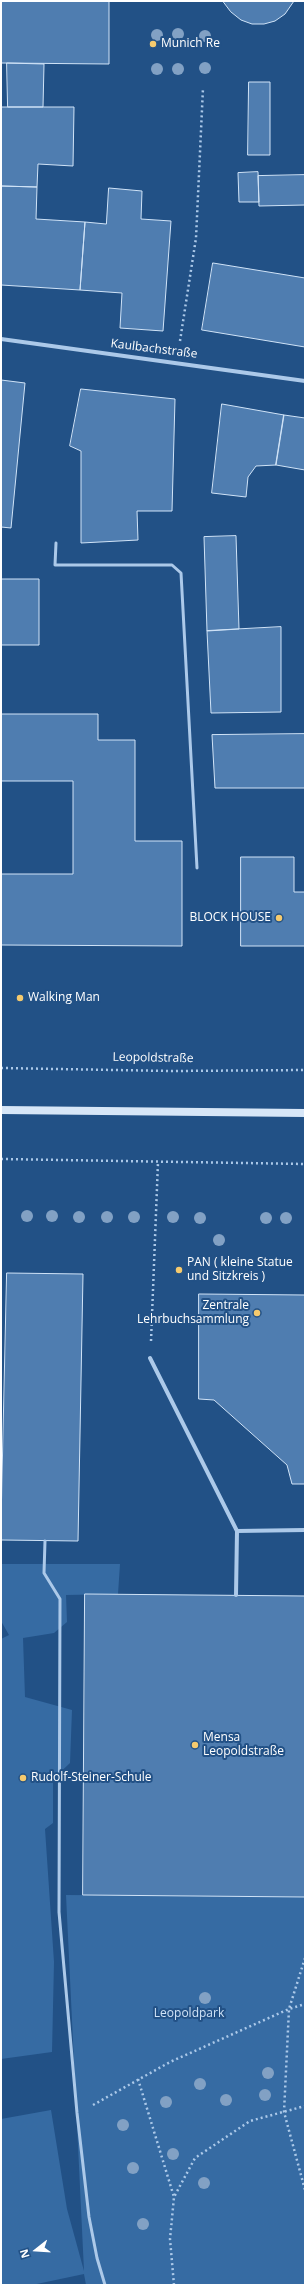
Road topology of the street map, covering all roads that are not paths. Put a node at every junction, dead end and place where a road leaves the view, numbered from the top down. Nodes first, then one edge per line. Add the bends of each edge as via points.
1 (1, 339) edge
2 (305, 380) edge
3 (56, 543) dead end
4 (197, 868) dead end
5 (1, 1110) edge
6 (305, 1113) edge
7 (150, 1358) road end
8 (305, 1530) edge
9 (237, 1531) junction
10 (46, 1541) dead end
11 (236, 1595) dead end
12 (105, 2285) edge

1 - 2 street, Kaulbachstraße
3 - 4 lane via 55,566 172,565 181,573
5 - 6 main road
7 - 9 street
8 - 9 street
9 - 11 street
10 - 12 lane via 44,1573 60,1600 59,1912 89,2217

